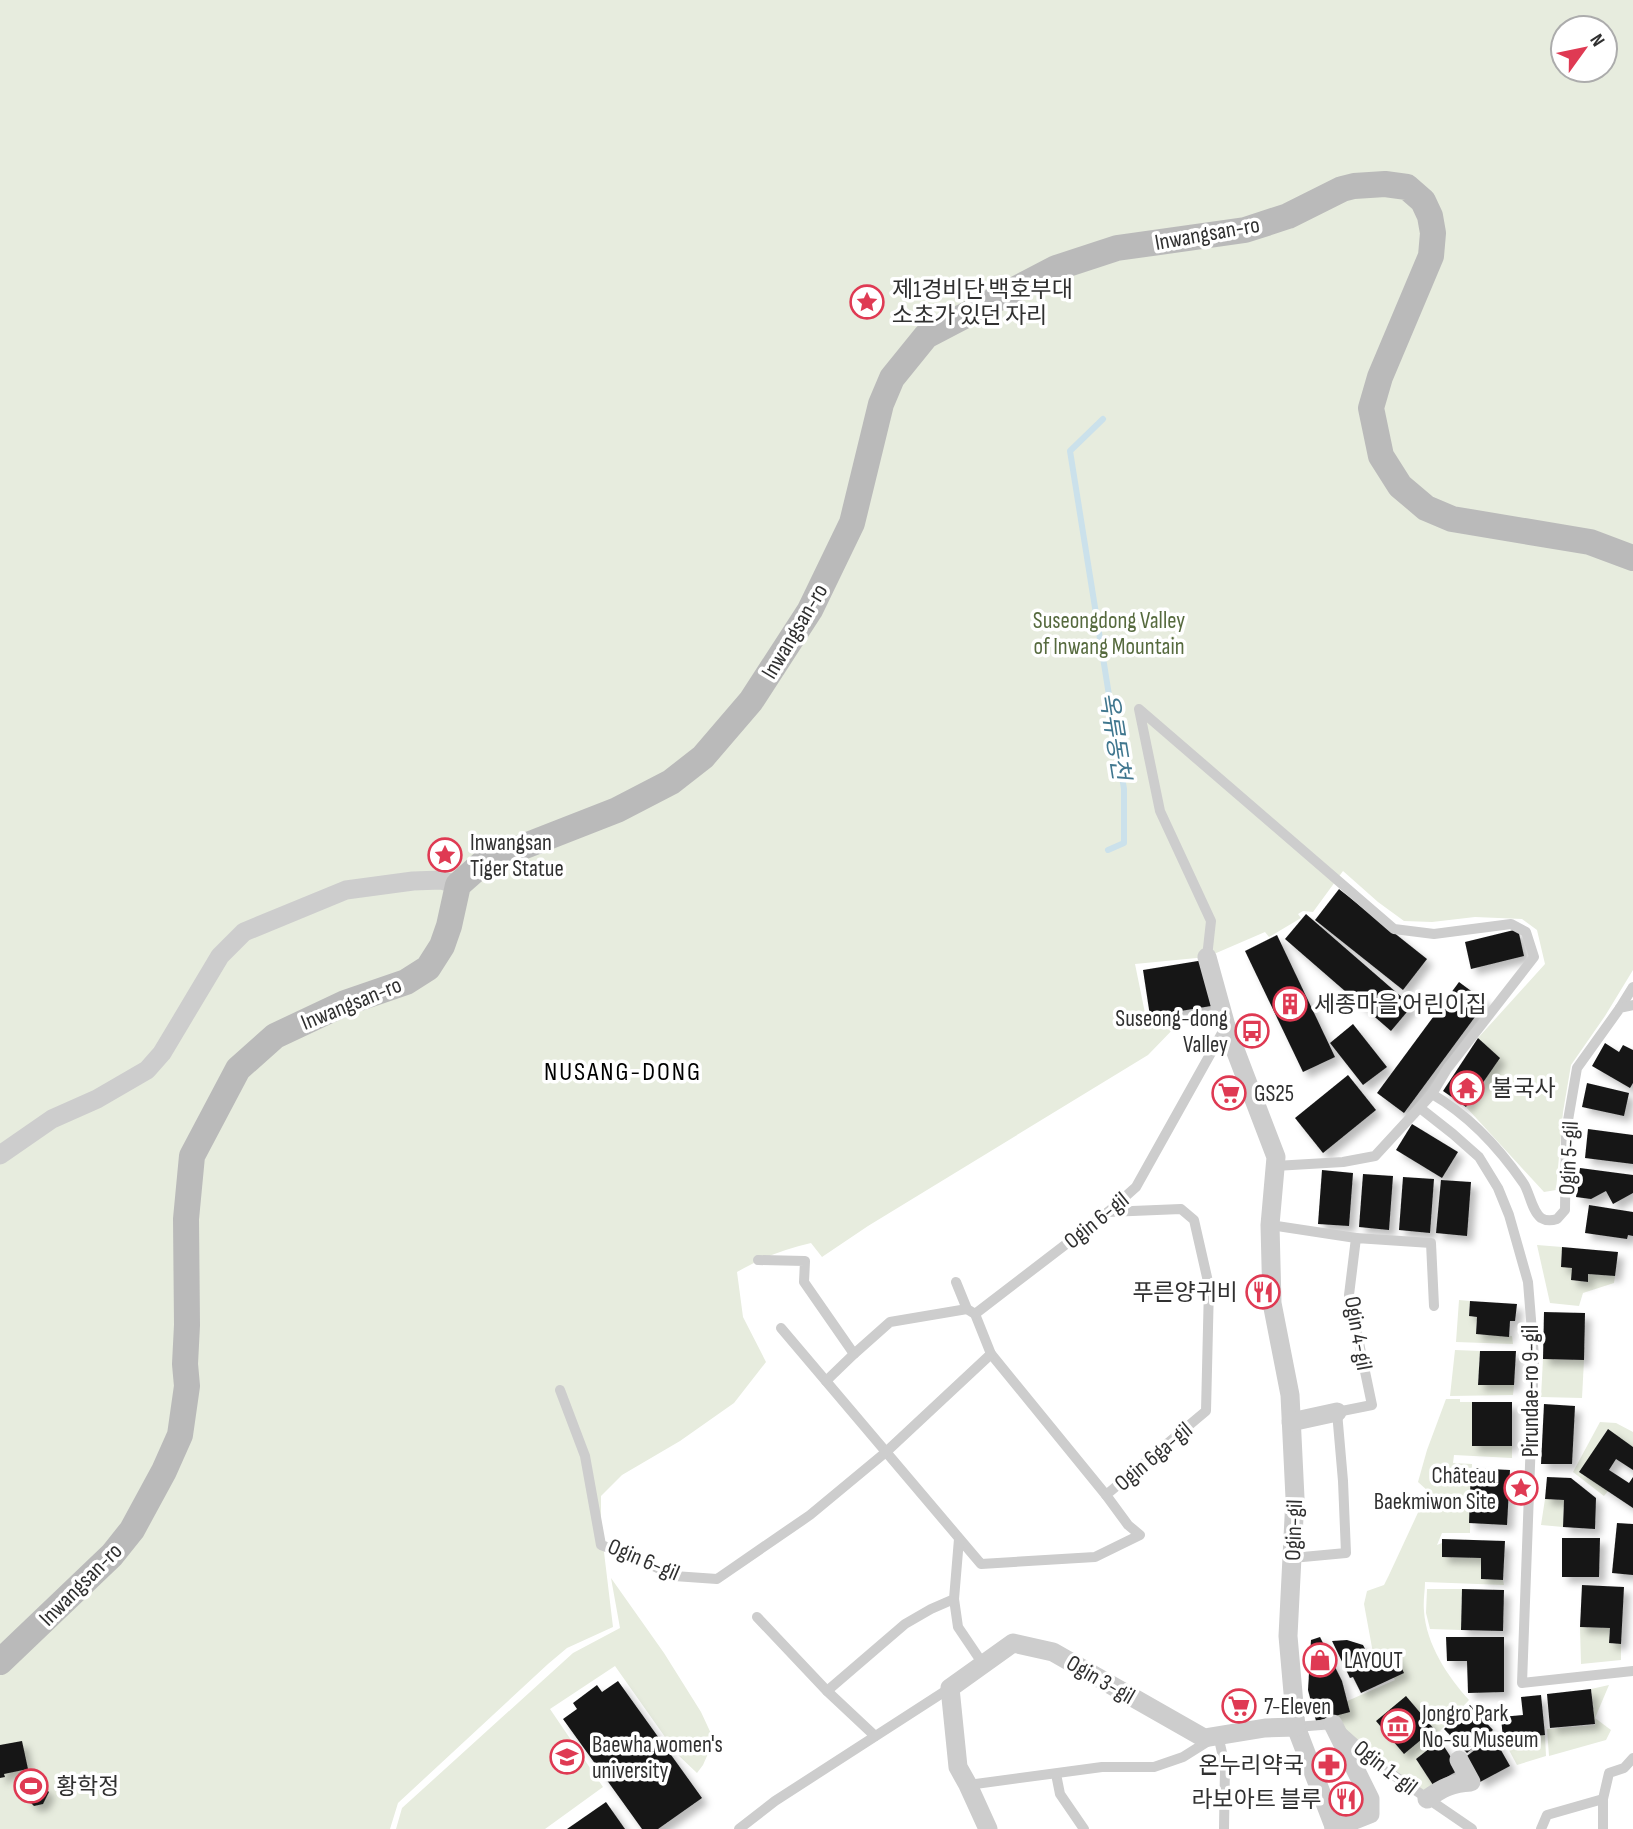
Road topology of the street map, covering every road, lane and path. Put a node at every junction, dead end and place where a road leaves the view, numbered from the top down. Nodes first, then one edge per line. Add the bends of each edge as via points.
1 (1633, 558) edge
2 (458, 885) junction
3 (1207, 957) joint
4 (1633, 987) edge
5 (1633, 1005) edge
6 (1620, 1008) junction
7 (1226, 1026) junction
8 (1432, 1094) junction
9 (1420, 1108) junction
10 (0, 1155) edge
11 (1275, 1166) junction
12 (1108, 1212) junction
13 (1270, 1225) junction
14 (1356, 1238) junction
15 (758, 1260) dead end
16 (956, 1282) dead end
17 (1434, 1306) dead end
18 (971, 1311) junction
19 (781, 1328) dead end
20 (854, 1354) junction
21 (991, 1354) junction
22 (826, 1381) junction
23 (560, 1390) dead end
24 (1337, 1412) junction
25 (1291, 1422) junction
26 (886, 1452) junction
27 (1106, 1495) junction
28 (959, 1539) junction
29 (1292, 1558) junction
30 (954, 1599) junction
31 (757, 1617) dead end
32 (0, 1662) edge
33 (983, 1664) junction
34 (1633, 1671) edge
35 (950, 1688) junction
36 (827, 1691) junction
37 (1333, 1724) junction
38 (1296, 1727) junction
39 (1218, 1735) junction
40 (875, 1736) junction
41 (1633, 1758) edge
42 (1459, 1760) dead end
43 (1056, 1774) junction
44 (968, 1785) junction
45 (1427, 1799) junction
46 (1603, 1799) junction
47 (1335, 1828) edge
48 (739, 1829) edge
49 (988, 1829) edge
50 (1084, 1829) edge
51 (1224, 1829) edge
52 (1472, 1829) edge
53 (1541, 1829) edge
54 (1603, 1829) edge

1 - 2 street, Inwangsan-ro via 1590,542 1452,519 1426,508 1400,486 1381,456 1371,408 1431,256 1430,216 1423,201 1407,187 1354,186 1245,230 1117,248 1056,268 926,337 892,378 881,404 852,523 810,610 751,701 703,757 671,782 617,810 484,862
2 - 10 street via 413,881 346,890 244,932 220,956 147,1070 52,1119
2 - 32 street, Inwangsan-ro via 442,946 428,968 406,982 345,1003 275,1036 238,1069 192,1156 186,1219 187,1386 180,1435 132,1530 113,1555
3 - 7 street, Ogin-gil
3 - 8 lane via 1211,921 1160,811 1139,709 1394,929 1434,934 1511,924 1527,932 1534,957
4 - 6 lane, Ogin 5-gil
5 - 6 lane
6 - 8 lane, Ogin 5-gil via 1577,1068 1566,1132 1565,1210 1557,1219 1540,1216 1507,1161 1474,1124
7 - 11 street, Ogin-gil via 1276,1157
7 - 12 lane, Ogin 6-gil via 1136,1187
8 - 9 lane
9 - 11 lane via 1375,1156
9 - 34 lane, Pirundae-ro 9-gil via 1479,1157 1509,1215 1528,1282 1534,1357 1522,1683
11 - 13 street, Ogin-gil
12 - 18 lane, Ogin 6-gil
12 - 27 lane, Ogin 6ga-gil via 1181,1209 1194,1220 1209,1286 1206,1411
13 - 14 lane
13 - 25 street, Ogin-gil via 1272,1303
14 - 17 lane via 1431,1243
14 - 24 lane, Ogin 4-gil via 1349,1294 1372,1405
15 - 20 lane via 805,1261 804,1282
16 - 18 lane
18 - 20 lane, Ogin 6-gil via 890,1322
18 - 21 lane
19 - 22 lane
20 - 22 lane, Ogin 6-gil
21 - 26 lane, Ogin 6-gil
21 - 27 lane
22 - 26 lane
23 - 26 lane, Ogin 6-gil via 585,1456 601,1545 674,1576 716,1578 810,1515
24 - 25 street, Ogin 4-gil
24 - 29 lane via 1346,1553
25 - 29 street, Ogin-gil
26 - 28 lane, Ogin 6ga-gil
27 - 28 lane, Ogin 6ga-gil via 1140,1535 1095,1557 981,1564
28 - 30 lane
29 - 38 street, Ogin-gil via 1288,1636
30 - 33 lane via 958,1627
30 - 36 lane via 905,1624
31 - 36 lane
33 - 35 street, Ogin 3-gil
33 - 39 street, Ogin 3-gil via 1013,1643 1053,1652 1204,1738
35 - 40 lane, Ogin 3-gil
35 - 44 street via 958,1766
36 - 40 lane
37 - 38 lane, Ogin 1-gil
37 - 45 lane, Ogin 1-gil via 1380,1766
37 - 47 street via 1370,1799 1370,1814
38 - 39 street, Ogin 3-gil
38 - 47 street, Ogin-gil
39 - 43 lane, Ogin 3-gil via 1184,1757 1154,1767 1102,1767
39 - 51 lane via 1225,1766
40 - 48 lane, Ogin 3-gil
41 - 46 lane via 1609,1773
42 - 45 street via 1471,1782 1442,1788
43 - 44 lane, Ogin 3-gil
43 - 50 lane via 1060,1794
44 - 49 street
45 - 52 lane, Ogin 1-gil
46 - 53 lane via 1547,1815
46 - 54 lane

